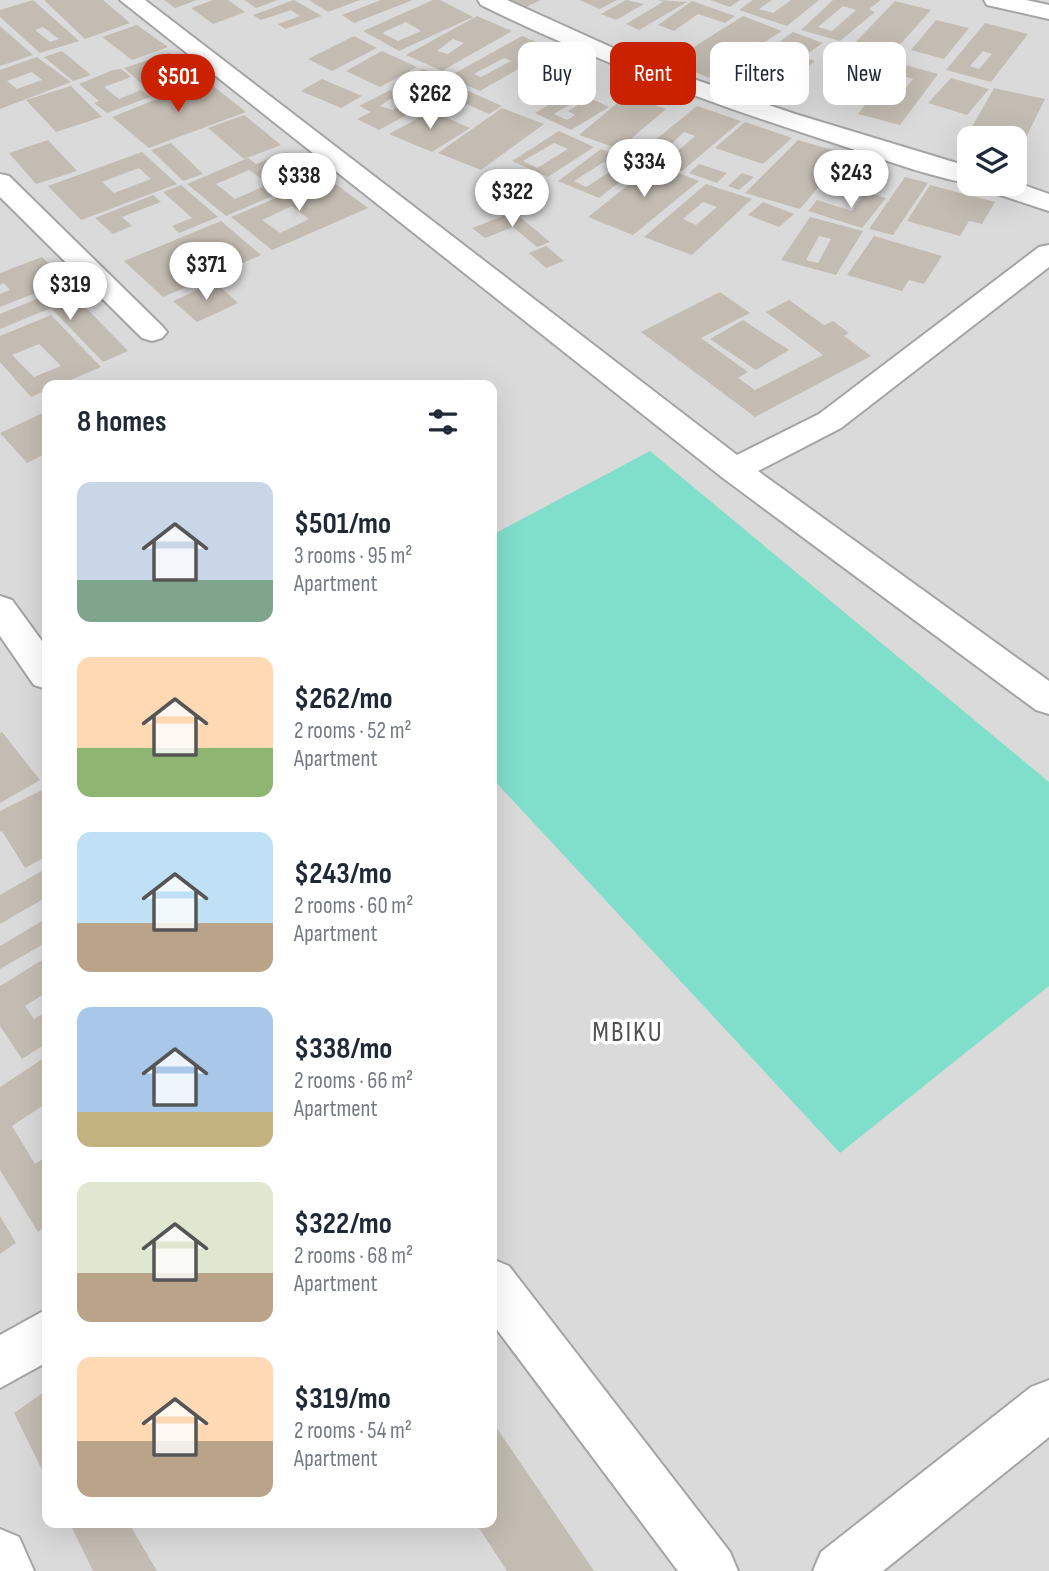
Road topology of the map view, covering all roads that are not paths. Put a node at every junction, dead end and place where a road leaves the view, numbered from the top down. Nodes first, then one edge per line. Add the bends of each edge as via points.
1 (131, 0) edge
2 (489, 0) edge
3 (995, 0) edge
4 (1049, 12) edge
5 (957, 172) edge
6 (0, 181) edge
7 (1027, 195) edge
8 (1049, 203) edge
9 (1049, 253) edge
10 (152, 332) dead end
11 (734, 470) junction
12 (0, 609) edge
13 (42, 668) edge
14 (1049, 700) edge
15 (497, 1290) edge
16 (42, 1337) edge
17 (0, 1363) edge
18 (1049, 1405) edge
19 (0, 1556) edge
20 (8, 1571) edge
21 (711, 1571) edge
22 (840, 1571) edge

1 - 11 street
2 - 5 street via 543,28 774,117
3 - 4 street
6 - 10 street
7 - 8 street
9 - 11 street via 830,421
11 - 14 street
12 - 13 street
15 - 21 street
16 - 17 street
18 - 22 street
19 - 20 street

